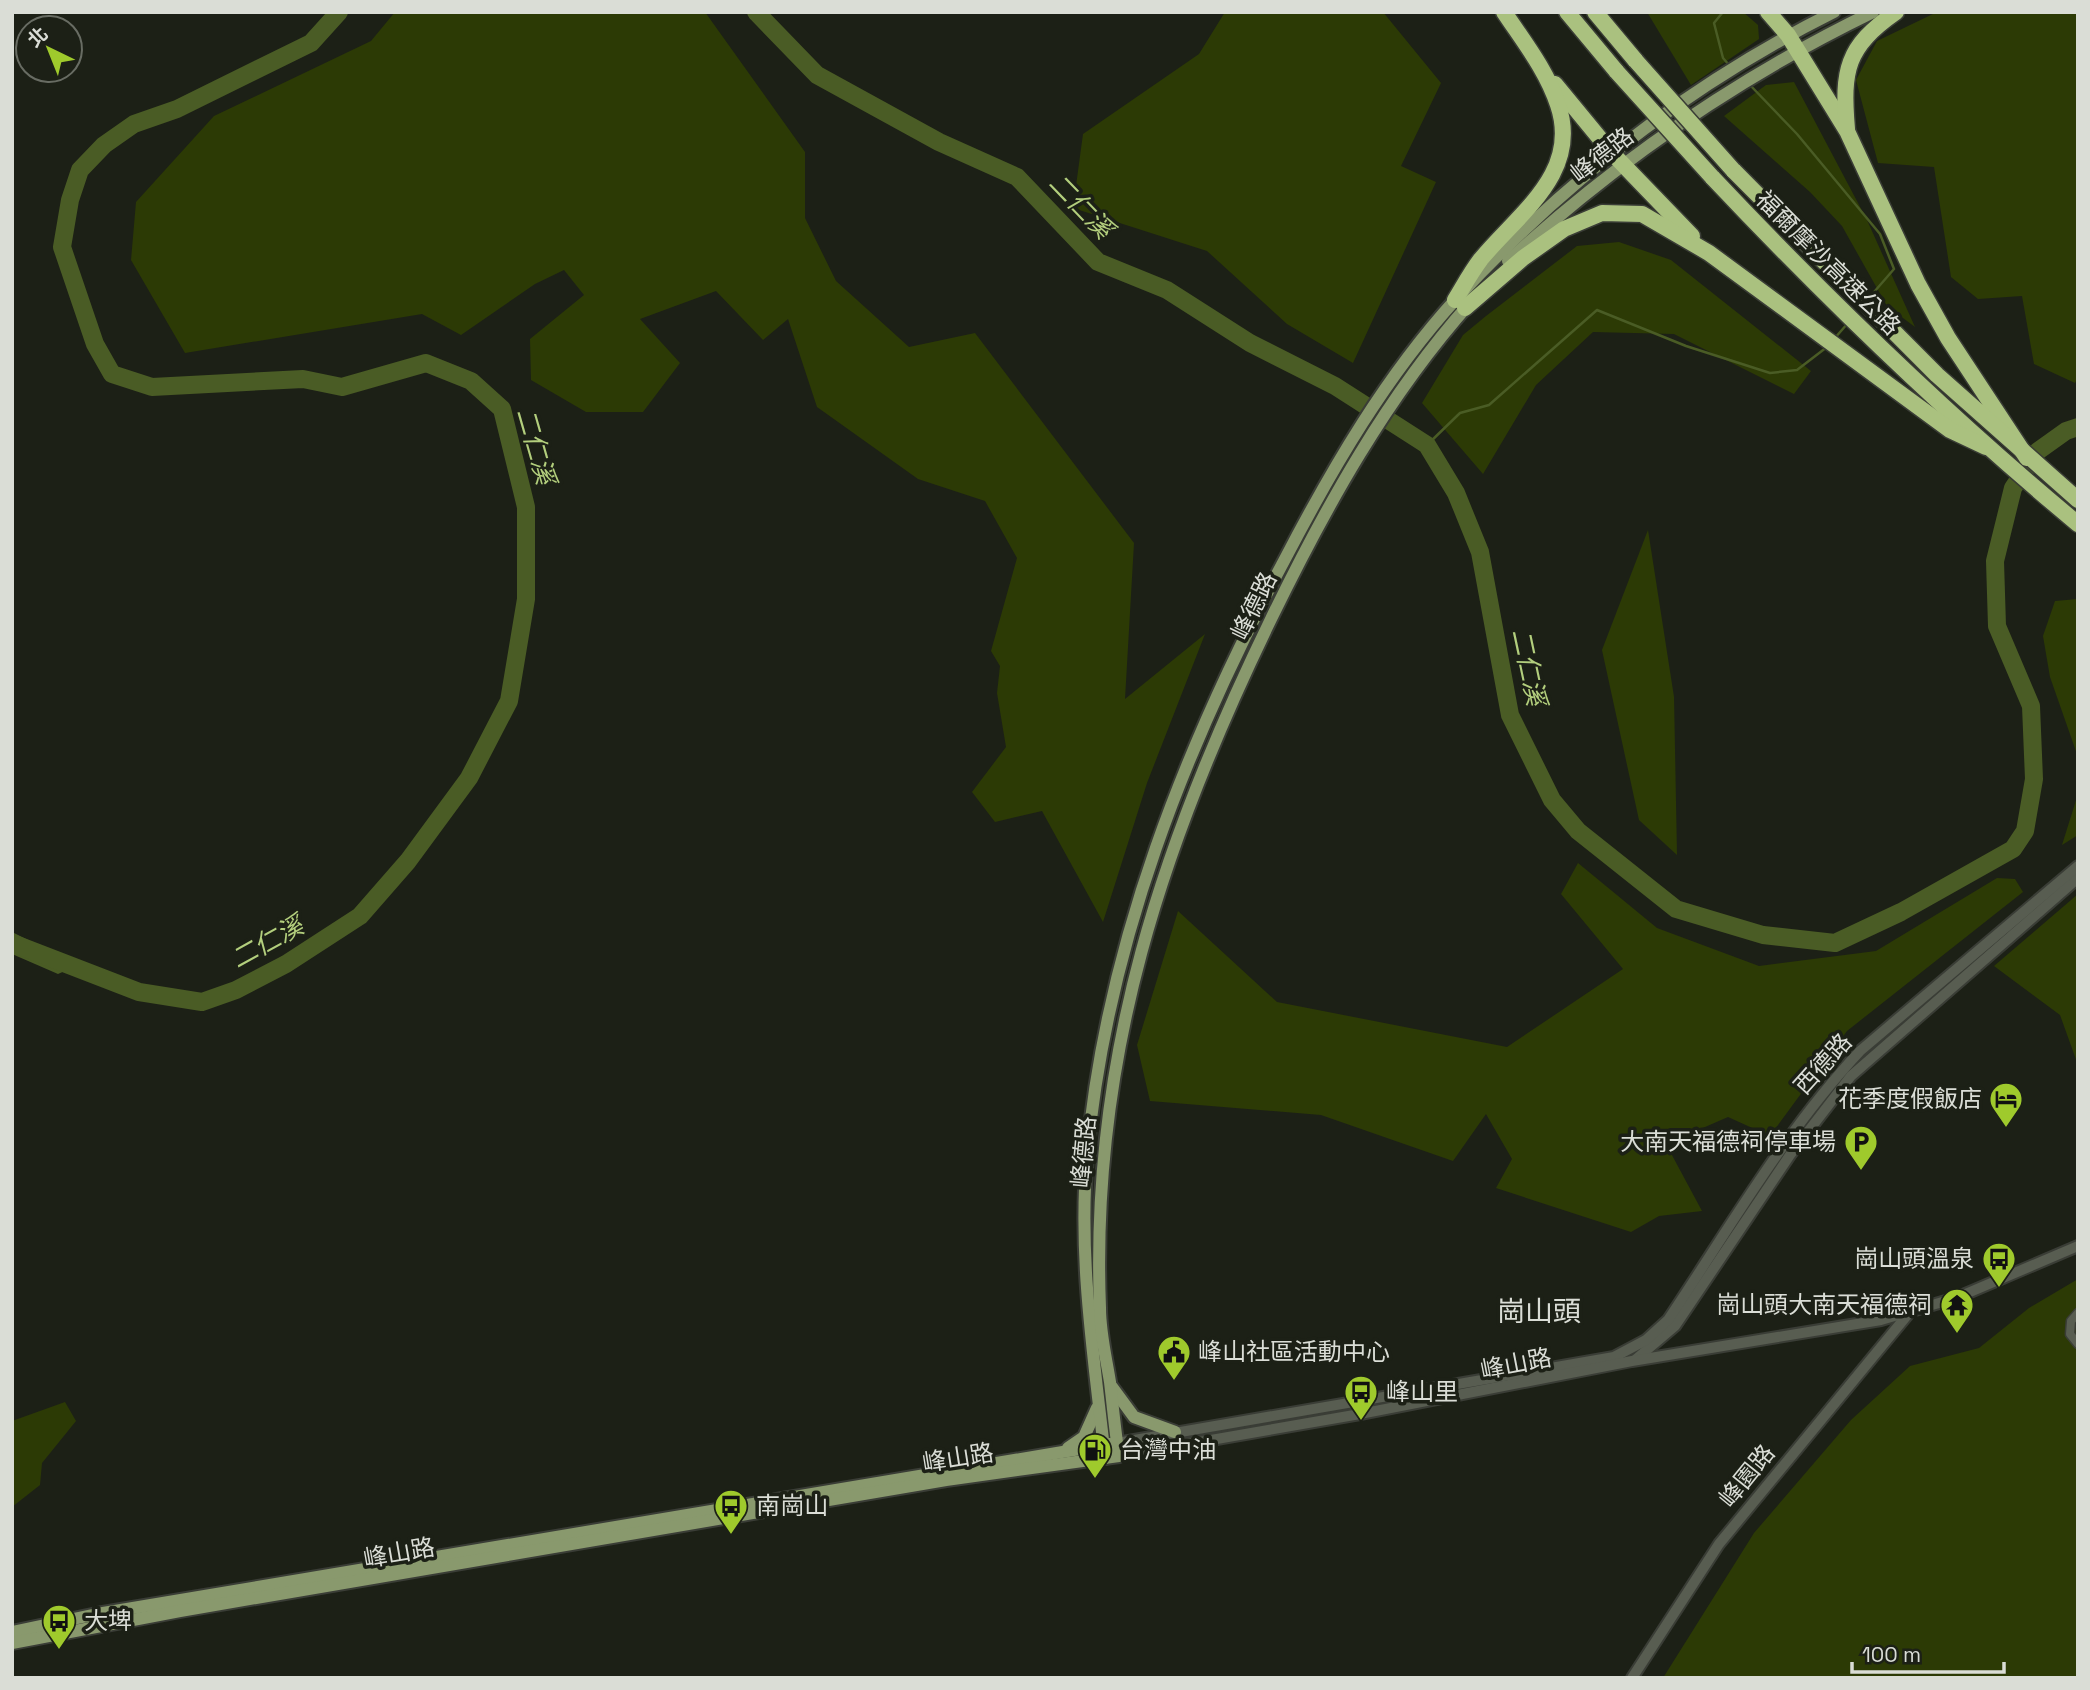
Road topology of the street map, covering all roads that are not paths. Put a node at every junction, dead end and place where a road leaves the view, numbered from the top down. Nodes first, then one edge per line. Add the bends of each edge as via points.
1 (1504, 12) edge
2 (1567, 12) edge
3 (1595, 12) edge
4 (1834, 12) edge
5 (1873, 12) edge
6 (1896, 12) edge
7 (1769, 14) edge
8 (1788, 35) junction
9 (1798, 51) junction
10 (1542, 68) junction
11 (1847, 131) junction
12 (1617, 158) junction
13 (1709, 253) junction
14 (1456, 309) junction
15 (1986, 447) junction
16 (2027, 458) junction
17 (2078, 500) edge
18 (2078, 524) edge
19 (2078, 866) edge
20 (2078, 878) edge
21 (1863, 1056) junction
22 (2078, 1246) edge
23 (2078, 1312) edge
24 (1909, 1313) junction
25 (2078, 1344) edge
26 (1614, 1357) junction
27 (1632, 1361) junction
28 (1104, 1385) junction
29 (1175, 1432) junction
30 (1110, 1443) junction
31 (1064, 1451) junction
32 (1119, 1456) junction
33 (1105, 1458) junction
34 (12, 1632) edge
35 (12, 1643) edge
36 (1632, 1678) edge

1 - 10 highway
2 - 15 highway, 福爾摩沙高速公路, bridge via 1793,262
3 - 16 highway, 福爾摩沙高速公路, bridge via 1809,249
4 - 8 main road, 峰德路
5 - 9 main road, 峰德路
6 - 11 highway via 1874,27 1851,55 1844,94
7 - 8 highway
8 - 9 highway
8 - 12 main road, 峰德路 via 1688,96
9 - 11 highway
9 - 12 main road, 峰德路
10 - 12 highway
10 - 14 highway via 1564,130 1558,168 1478,262
11 - 16 highway via 1918,284
12 - 13 highway
12 - 14 main road, 峰德路 via 1535,219
13 - 14 highway via 1642,214 1602,213 1543,243
13 - 15 highway via 1911,404
14 - 28 main road, 峰德路 via 1332,501 1236,691 1150,917 1130,984 1107,1122 1100,1228
14 - 28 main road, 峰德路 via 1391,382 1346,449 1220,684 1152,864 1109,1003 1086,1159 1087,1310
15 - 18 highway, 福爾摩沙高速公路
16 - 17 highway, 福爾摩沙高速公路
19 - 21 street, 西德路
20 - 21 street, 西德路
21 - 26 street, 西德路 via 1799,1124 1668,1320 1646,1340
21 - 27 street, 西德路 via 1675,1326
22 - 24 street, 峰山路
23 - 25 street via 2071,1321 2070,1334
24 - 27 street, 峰山路
24 - 36 street, 峰園路 via 1719,1544
26 - 27 street
26 - 29 street, 峰山路
27 - 32 street, 峰山路
28 - 29 main road via 1134,1417
28 - 30 main road, 峰德路
28 - 31 main road via 1092,1426
29 - 30 street, 峰山路
30 - 31 main road, 峰山路
30 - 32 main road, 峰德路
30 - 33 main road
31 - 34 main road, 峰山路
32 - 33 main road, 峰山路
33 - 35 main road, 峰山路 via 946,1480

